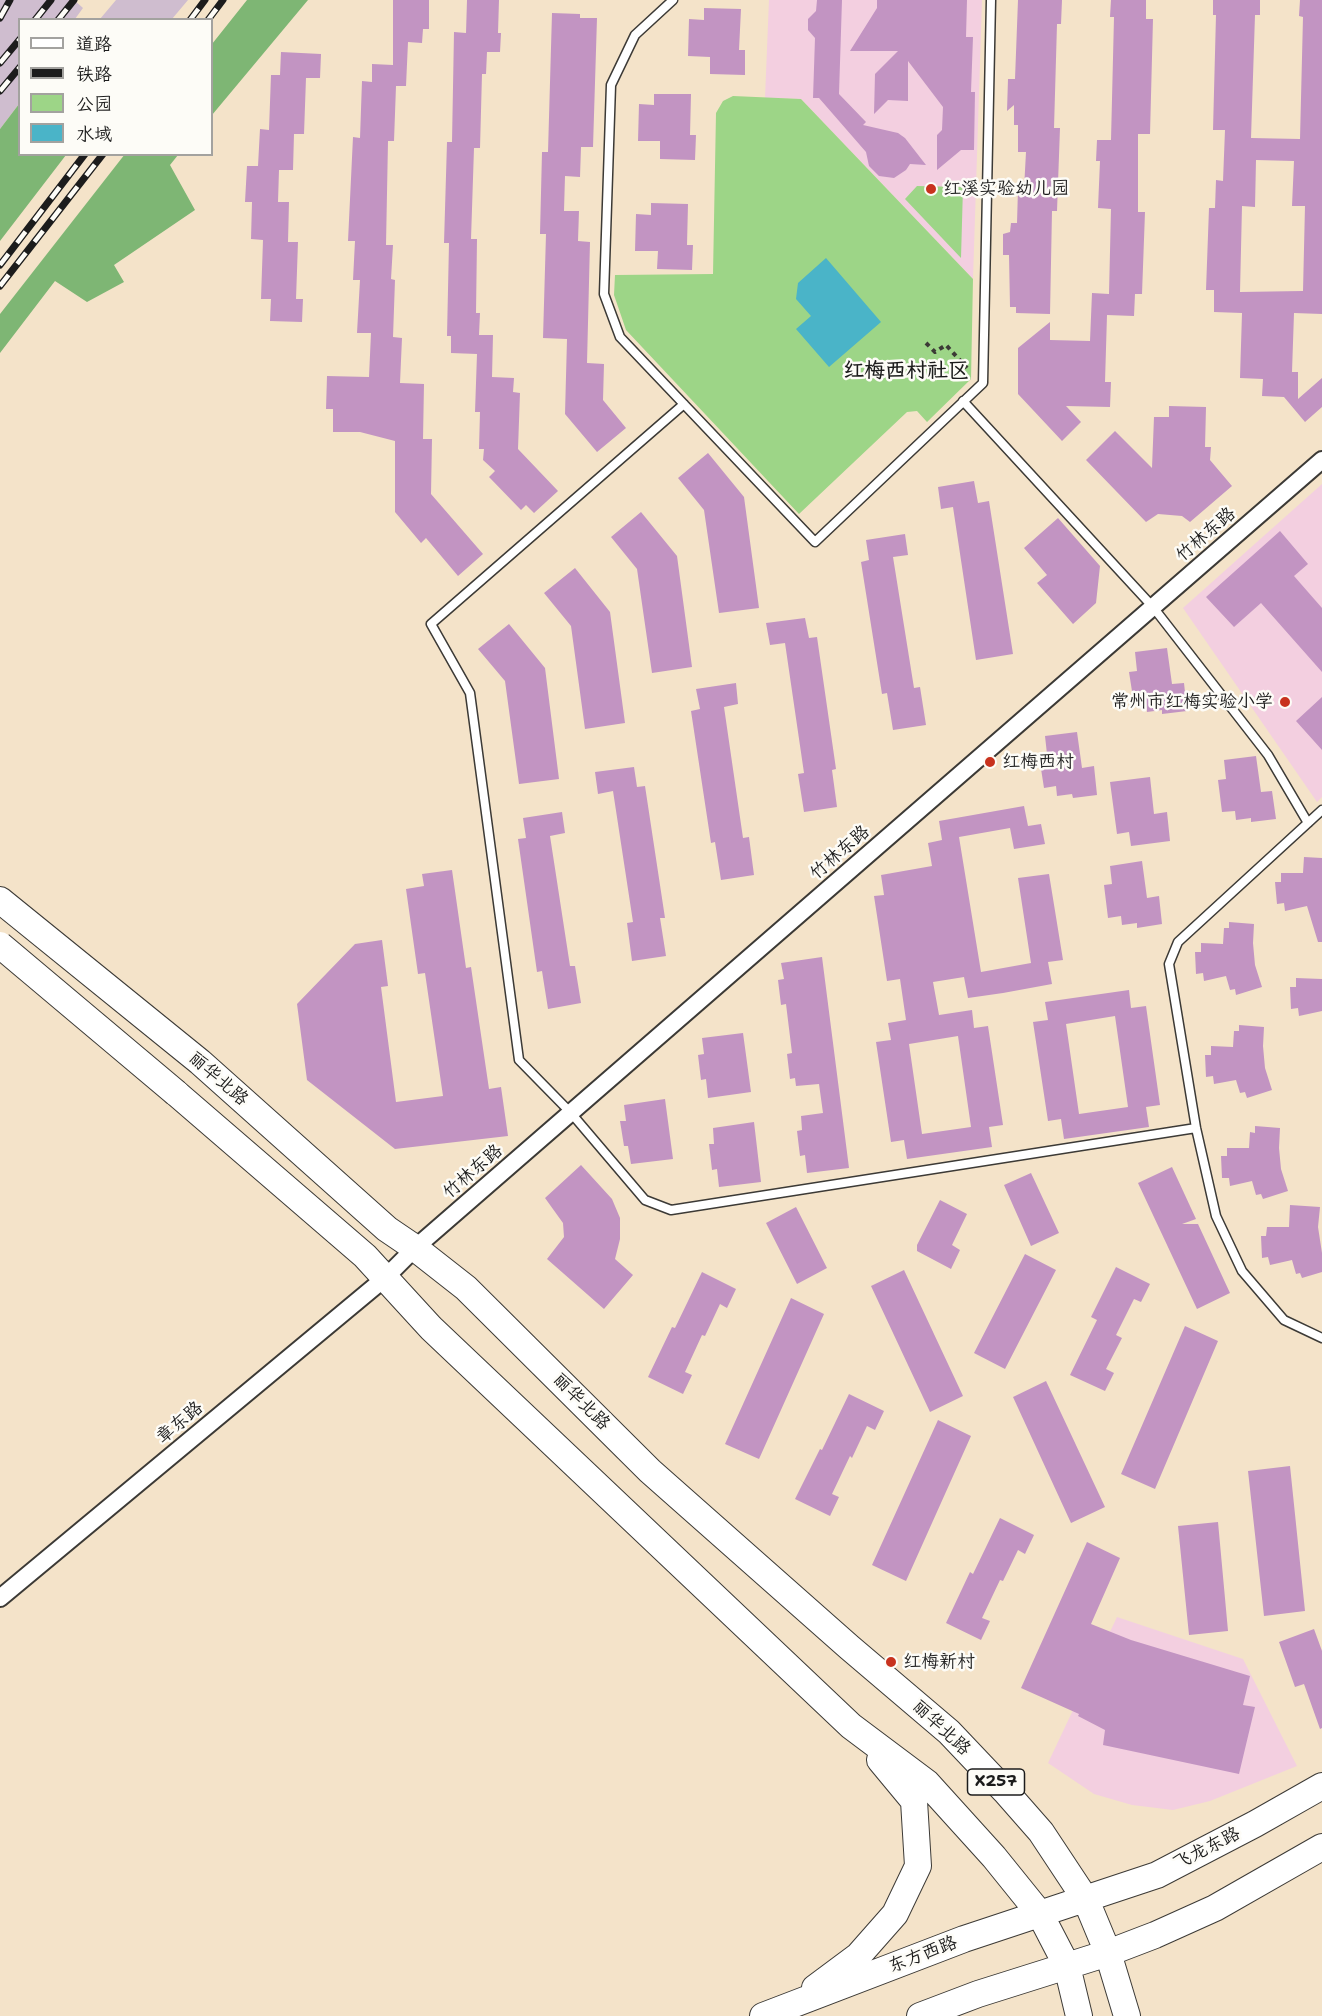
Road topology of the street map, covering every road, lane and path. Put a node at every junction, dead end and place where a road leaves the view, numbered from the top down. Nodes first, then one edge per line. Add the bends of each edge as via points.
1 (673, 0) edge
2 (991, 0) edge
3 (926, 342) dead end
4 (967, 368) dead end
5 (963, 401) junction
6 (684, 404) junction
7 (1322, 460) edge
8 (1153, 607) junction
9 (1322, 810) edge
10 (1308, 823) junction
11 (0, 900) edge
12 (0, 945) edge
13 (571, 1113) junction
14 (1196, 1128) junction
15 (415, 1248) junction
16 (385, 1278) junction
17 (1322, 1338) edge
18 (0, 1598) edge
19 (851, 1726) junction
20 (1322, 1786) edge
21 (1322, 1847) edge
22 (1086, 1900) junction
23 (1040, 1914) junction
24 (1108, 1953) junction
25 (1067, 1966) junction
26 (790, 2006) junction
27 (763, 2016) edge
28 (920, 2016) edge
29 (1079, 2016) edge
30 (1127, 2016) edge

1 - 6 lane via 635,35 611,85 604,294 620,337
2 - 5 lane via 983,383
3 - 4 path via 935,352 946,345
5 - 6 lane via 815,542
5 - 8 lane
6 - 13 lane via 431,624 470,693 519,1060
7 - 8 street, 竹林东路
8 - 10 lane via 1268,755
8 - 13 street, 竹林东路
9 - 10 lane
10 - 14 lane via 1178,942 1169,964
11 - 15 main road, 丽华北路 via 200,1062 387,1229
12 - 16 main road, bridge via 365,1256
13 - 14 lane via 645,1200 671,1210
13 - 15 street, 竹林东路
14 - 17 lane via 1216,1216 1242,1271 1284,1320
15 - 16 street, 竹林东路
15 - 22 main road, 丽华北路 / X257 via 466,1288 650,1471 949,1732 1041,1832
16 - 18 street, 章东路
16 - 19 main road via 431,1328
19 - 23 main road via 927,1783
19 - 26 main road via 914,1802 918,1866 896,1914 858,1956
20 - 22 main road, 飞龙东路 via 1157,1875
21 - 24 main road via 1215,1908
22 - 23 main road, 东方西路
22 - 24 main road, 丽华北路 / X257
23 - 25 main road
23 - 26 main road, 东方西路
24 - 25 main road
24 - 30 main road, 丽华北路
25 - 28 main road
25 - 29 main road
26 - 27 main road, 东方西路

